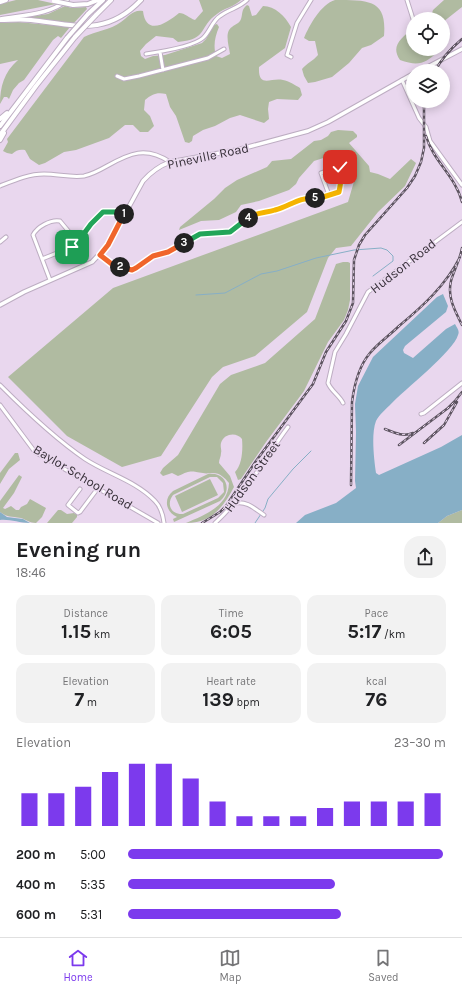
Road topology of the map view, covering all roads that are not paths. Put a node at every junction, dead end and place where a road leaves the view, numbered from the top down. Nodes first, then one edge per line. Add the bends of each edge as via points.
1 (6, 0) edge
2 (52, 0) edge
3 (67, 0) edge
4 (98, 0) edge
5 (103, 0) edge
6 (111, 0) edge
7 (247, 0) edge
8 (311, 0) edge
9 (408, 0) edge
10 (140, 1) edge
11 (0, 2) edge
12 (411, 12) edge
13 (0, 19) edge
14 (224, 49) dead end
15 (462, 49) edge
16 (160, 52) junction
17 (146, 54) dead end
18 (291, 57) dead end
19 (433, 64) edge
20 (163, 70) junction
21 (117, 76) dead end
22 (406, 78) edge
23 (402, 80) junction
24 (16, 104) junction
25 (15, 116) junction
26 (0, 119) edge
27 (0, 126) edge
28 (0, 135) edge
29 (0, 140) edge
30 (170, 162) junction
31 (462, 185) edge
32 (0, 186) edge
33 (329, 195) junction
34 (124, 214) junction
35 (462, 222) edge
36 (6, 237) dead end
37 (75, 240) junction
38 (0, 242) edge
39 (100, 255) junction
40 (42, 259) junction
41 (50, 280) junction
42 (1, 304) edge
43 (462, 384) edge
44 (0, 385) edge
45 (343, 403) dead end
46 (0, 405) edge
47 (421, 414) dead end
48 (288, 427) dead end
49 (98, 488) junction
50 (80, 489) dead end
51 (235, 503) junction
52 (264, 515) dead end
53 (158, 523) edge
54 (164, 523) edge
55 (215, 523) edge

1 - 11 highway
2 - 4 highway, bridge via 73,5
3 - 13 main road via 60,6 44,11
5 - 24 highway, bridge via 67,38
6 - 25 highway, bridge via 75,37
7 - 16 street via 238,8 219,16 204,38
8 - 18 street via 297,23 287,55
9 - 12 street
10 - 13 highway via 118,18 98,25 79,27
14 - 20 street via 208,58
15 - 19 main road
16 - 17 street
16 - 20 street
20 - 21 street via 124,79
22 - 23 main road, Pineville Road
23 - 30 main road, Pineville Road via 308,132 237,150
23 - 31 street via 419,118 426,127 430,141
24 - 26 highway
24 - 27 highway
25 - 28 highway
25 - 29 highway
30 - 32 street via 163,157 145,152 134,153 86,176 33,175
30 - 34 main road, Pineville Road via 151,172 143,181
33 - 33 street via 339,192 342,168 321,173
33 - 39 street via 320,198 306,197 274,211 255,214 230,232 200,234 173,249 153,256 132,270 113,265
34 - 37 street via 103,212 80,239
34 - 39 main road, Pineville Road
35 - 45 street, Hudson Road via 368,292 332,362 328,383
36 - 38 street
37 - 40 street via 72,247
37 - 40 street via 60,221 54,220 38,229 33,235
39 - 41 main road, Pineville Road via 88,265
40 - 41 street
41 - 42 main road, Pineville Road
43 - 47 street
44 - 54 street via 74,451 146,493 160,508
46 - 49 street, Baylor School Road via 35,452
48 - 51 street, Hudson Street
49 - 50 street via 78,513 68,505
49 - 53 street, Baylor School Road
51 - 52 street via 242,502
51 - 55 street, Hudson Street

